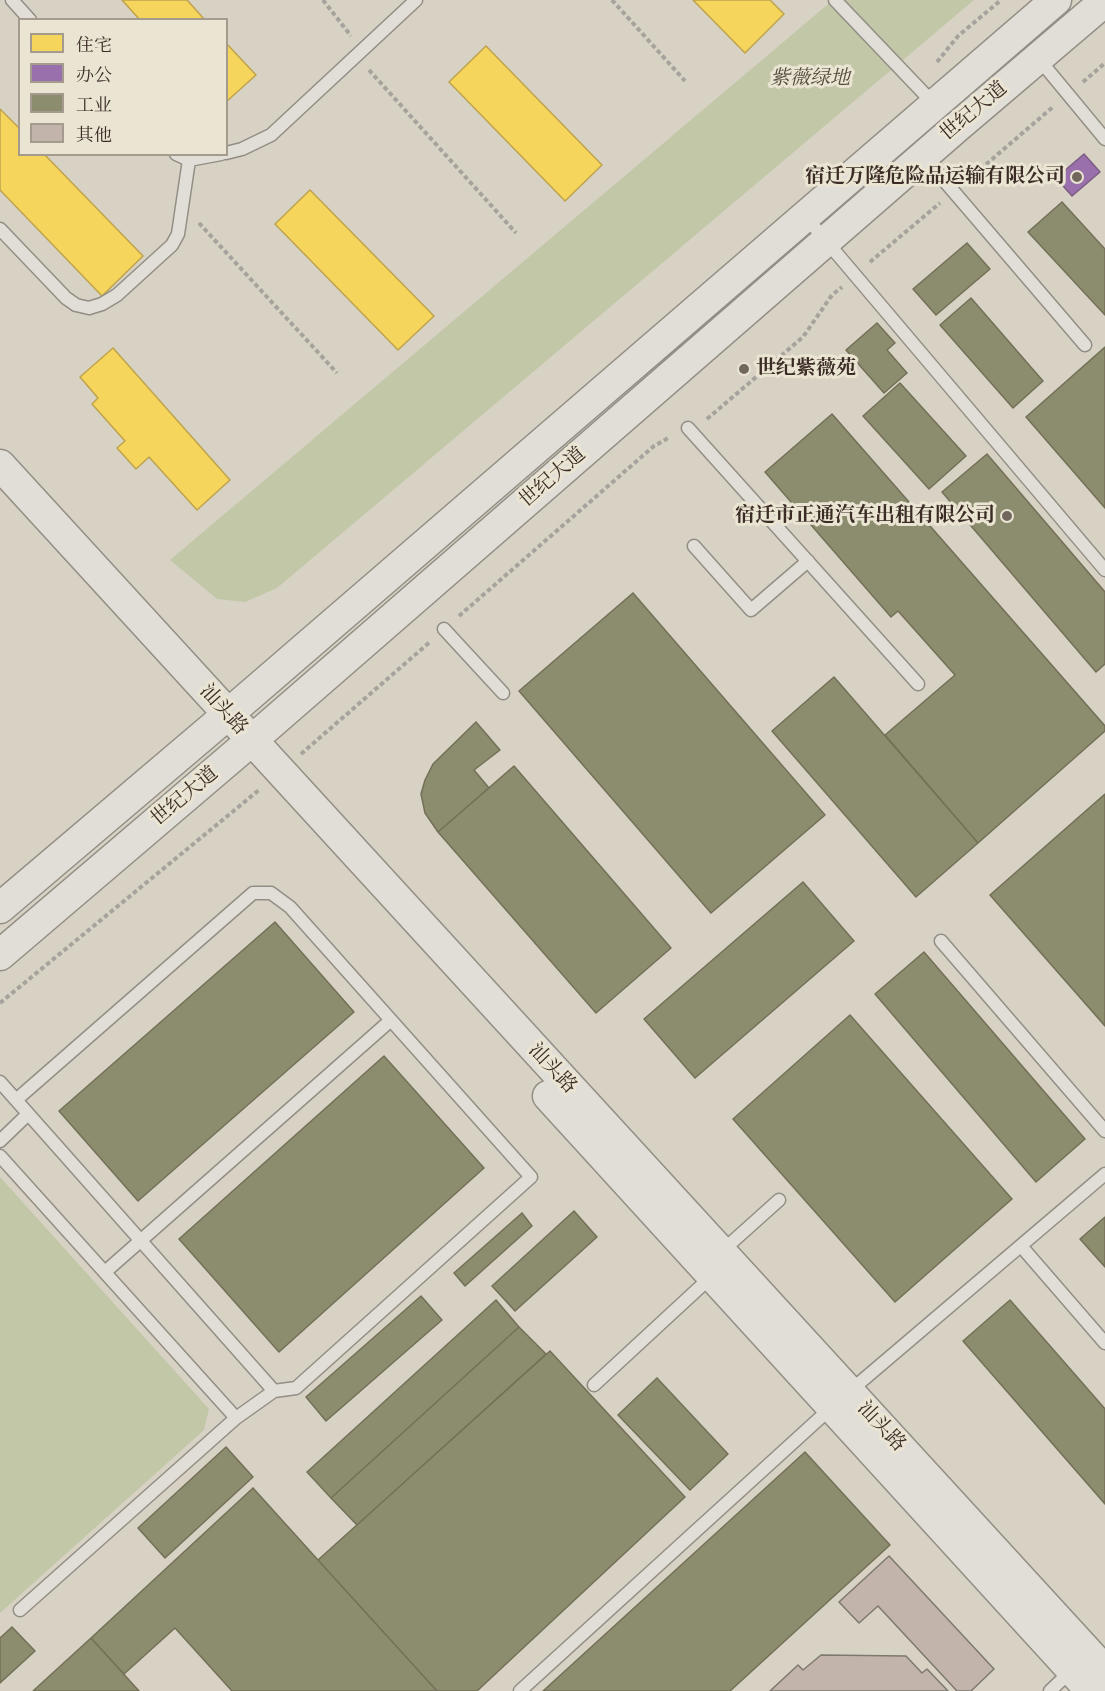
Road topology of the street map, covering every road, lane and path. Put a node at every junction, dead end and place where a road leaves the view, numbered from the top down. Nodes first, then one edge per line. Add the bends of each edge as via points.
1 (12, 0) edge
2 (323, 0) edge
3 (416, 0) edge
4 (612, 0) edge
5 (835, 0) edge
6 (1056, 0) edge
7 (1105, 1) edge
8 (28, 18) edge
9 (359, 53) junction
10 (1038, 58) junction
11 (1105, 63) edge
12 (686, 81) dead end
13 (1068, 94) junction
14 (934, 105) junction
15 (1105, 139) edge
16 (228, 152) edge
17 (180, 156) edge
18 (210, 156) edge
19 (923, 156) junction
20 (189, 160) junction
21 (954, 191) junction
22 (182, 205) junction
23 (805, 216) junction
24 (0, 229) edge
25 (516, 233) dead end
26 (826, 240) junction
27 (856, 275) junction
28 (1085, 345) dead end
29 (337, 373) dead end
30 (688, 428) junction
31 (0, 465) edge
32 (0, 495) edge
33 (694, 546) dead end
34 (808, 561) junction
35 (1105, 570) edge
36 (444, 629) junction
37 (918, 684) dead end
38 (502, 693) dead end
39 (220, 722) junction
40 (243, 747) junction
41 (272, 779) junction
42 (0, 908) edge
43 (941, 941) dead end
44 (0, 955) edge
45 (0, 1004) edge
46 (391, 1020) junction
47 (0, 1082) edge
48 (16, 1100) junction
49 (28, 1114) junction
50 (1105, 1131) edge
51 (0, 1141) edge
52 (0, 1156) edge
53 (1105, 1174) edge
54 (779, 1200) dead end
55 (140, 1241) junction
56 (1021, 1246) junction
57 (713, 1265) junction
58 (105, 1272) junction
59 (1105, 1343) edge
60 (594, 1385) dead end
61 (274, 1391) junction
62 (840, 1400) junction
63 (236, 1418) junction
64 (20, 1610) dead end
65 (1089, 1672) edge
66 (520, 1691) edge
67 (1050, 1691) edge

1 - 8 lane
2 - 9 path
3 - 9 lane
4 - 12 path
5 - 14 lane
6 - 14 street, 世纪大道
7 - 10 street, 世纪大道
9 - 16 lane via 271,135
9 - 25 path
10 - 13 lane
10 - 19 street, 世纪大道
11 - 13 path
13 - 15 lane
13 - 21 path
14 - 23 street, 世纪大道
17 - 20 lane
18 - 20 lane
19 - 21 lane
19 - 26 street, 世纪大道
20 - 22 lane
21 - 27 path
21 - 28 lane
22 - 24 lane via 178,234 172,245 117,295 89,308 66,298
22 - 29 path
23 - 26 lane
23 - 39 street, 世纪大道
26 - 27 lane
26 - 40 street, 世纪大道
27 - 30 path via 832,295 803,337 706,419
27 - 35 lane
30 - 34 lane
30 - 36 path via 654,446
31 - 39 street, 汕头路
32 - 39 street, 汕头路
33 - 34 lane via 751,610
34 - 37 lane
36 - 38 lane
36 - 41 path
39 - 40 street, 汕头路
39 - 42 street, 世纪大道
40 - 41 street, 汕头路
40 - 44 street, 世纪大道
41 - 45 path
41 - 57 street, 汕头路
43 - 50 lane
46 - 48 lane via 290,907 272,893 253,893
46 - 55 lane
46 - 61 lane via 531,1177 296,1388
47 - 48 lane
48 - 49 lane
49 - 51 lane
49 - 55 lane
52 - 58 lane
53 - 56 lane
54 - 57 lane
55 - 58 lane
55 - 61 lane
56 - 59 lane
56 - 62 lane
57 - 60 lane
57 - 62 street, 汕头路
58 - 63 lane
61 - 63 lane
62 - 65 street, 汕头路
62 - 66 lane
63 - 64 lane
65 - 67 lane

